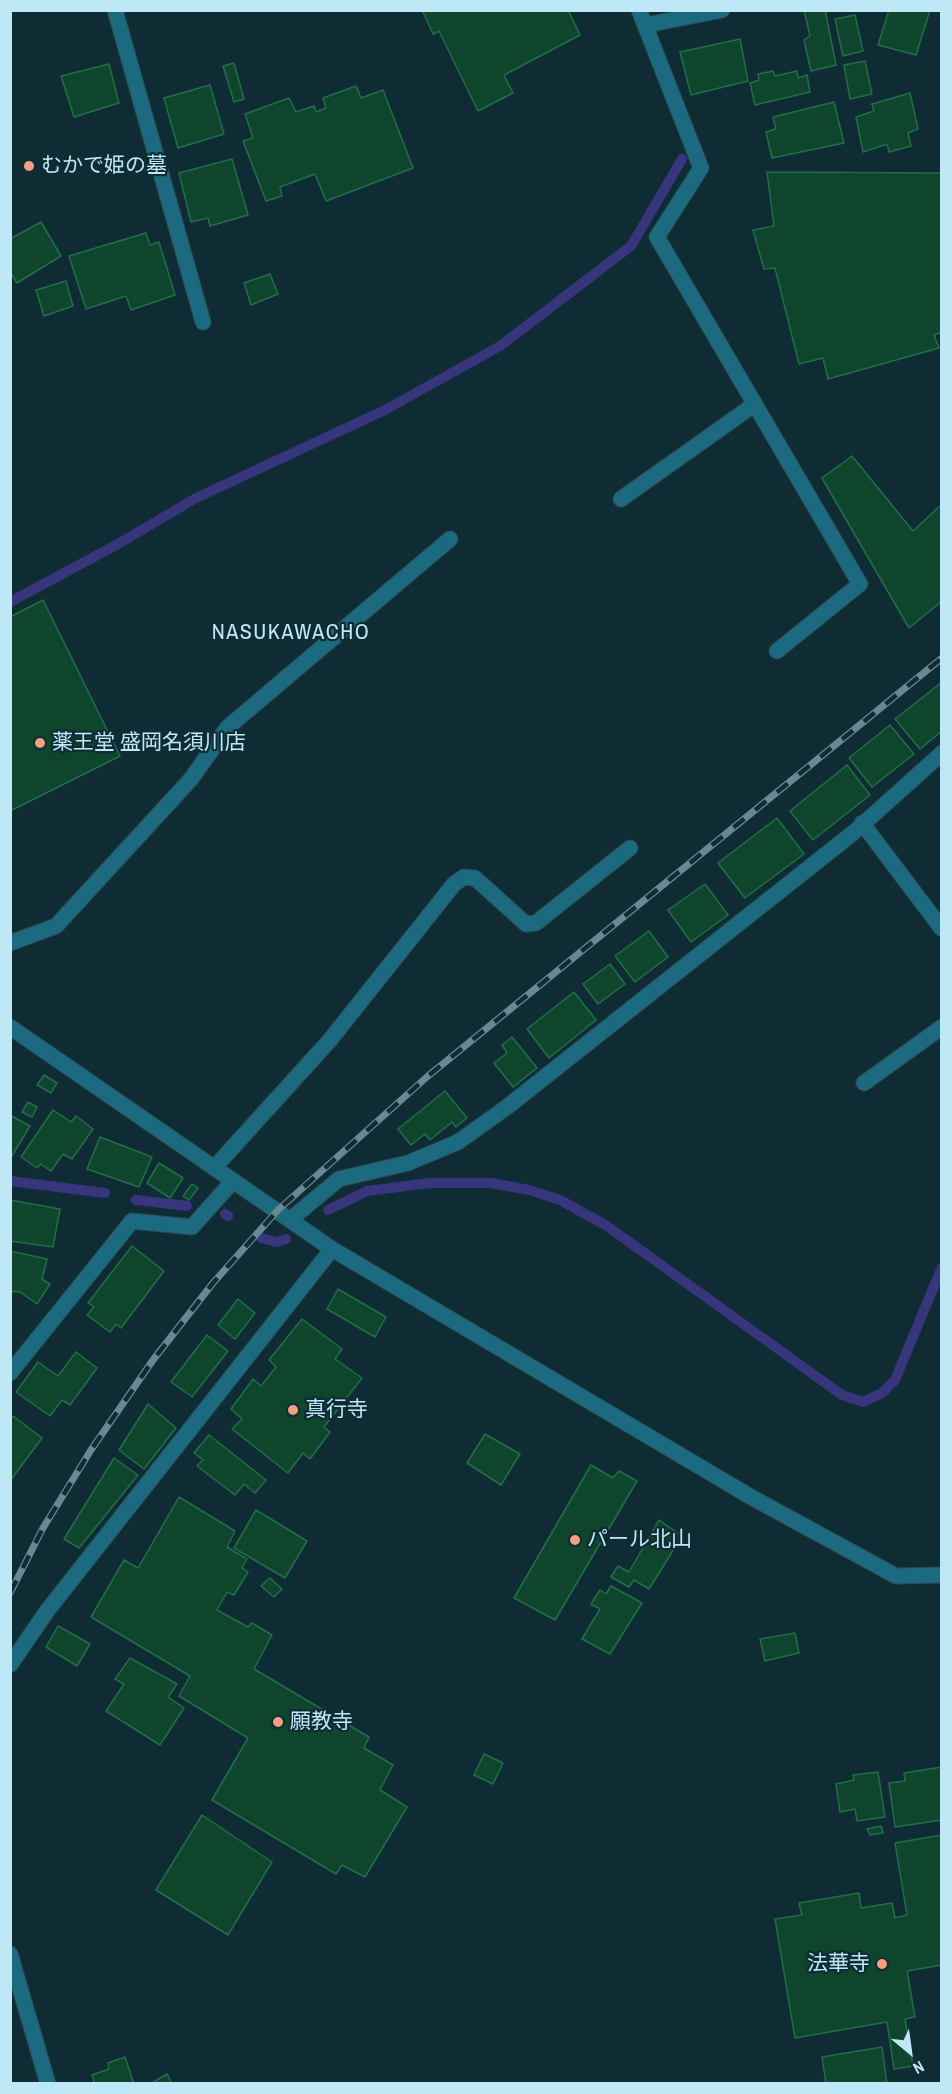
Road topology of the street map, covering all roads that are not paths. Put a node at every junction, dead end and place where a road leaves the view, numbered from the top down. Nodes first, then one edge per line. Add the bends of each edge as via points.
1 (115, 10) edge
2 (639, 10) edge
3 (722, 10) edge
4 (646, 25) junction
5 (202, 322) dead end
6 (755, 404) junction
7 (621, 499) dead end
8 (450, 538) dead end
9 (777, 651) dead end
10 (942, 753) edge
11 (862, 823) junction
12 (630, 848) dead end
13 (942, 929) edge
14 (10, 943) edge
15 (10, 1027) edge
16 (942, 1027) edge
17 (864, 1083) dead end
18 (214, 1168) junction
19 (233, 1181) junction
20 (291, 1219) junction
21 (332, 1249) junction
22 (10, 1373) edge
23 (942, 1575) edge
24 (10, 1665) edge
25 (10, 1954) edge
26 (48, 2084) edge

1 - 5 street
2 - 4 street
3 - 4 street
4 - 6 street via 701,168 657,237
6 - 7 street
6 - 9 street via 860,584
8 - 14 street via 228,727 191,779 56,926
10 - 11 street
11 - 13 street
11 - 20 street via 458,1142 408,1163 339,1179
12 - 18 street via 536,923 526,924 475,878 464,877 454,884 330,1040
15 - 18 street
16 - 17 street
18 - 19 street
19 - 20 street
19 - 22 street via 192,1227 132,1221
20 - 21 street
21 - 23 street via 840,1547 896,1576
21 - 24 street
25 - 26 street

